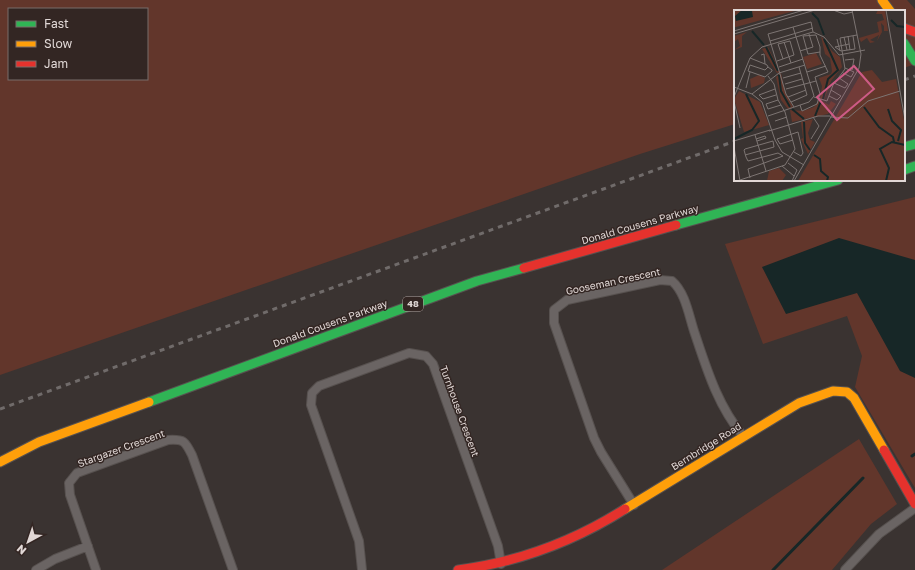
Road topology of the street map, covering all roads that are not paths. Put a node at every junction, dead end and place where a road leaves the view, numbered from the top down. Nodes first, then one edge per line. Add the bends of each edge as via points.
1 (882, 0) edge
2 (889, 10) edge
3 (905, 28) edge
4 (915, 32) edge
5 (905, 45) edge
6 (915, 61) edge
7 (915, 144) edge
8 (905, 147) edge
9 (915, 166) edge
10 (905, 170) edge
11 (834, 181) edge
12 (743, 436) junction
13 (0, 462) edge
14 (915, 504) edge
15 (634, 505) junction
16 (915, 508) edge
17 (88, 546) junction
18 (501, 564) junction
19 (36, 570) edge
20 (96, 570) edge
21 (233, 570) edge
22 (362, 570) edge
23 (458, 570) edge
24 (845, 570) edge

1 - 2 main road
3 - 4 main road
5 - 6 main road
7 - 8 main road
9 - 10 main road
11 - 13 main road, Donald Cousens Parkway / 48 via 477,281 39,442
12 - 14 main road, Bernbridge Road via 806,400 834,391 847,392 854,398
12 - 15 main road, Bernbridge Road
12 - 15 street, Gooseman Crescent via 732,423 716,394 684,302 672,281 660,280 567,300 560,304 554,310 554,323 594,438
15 - 18 main road, Bernbridge Road via 564,543 526,558
16 - 24 street via 879,534
17 - 19 street
17 - 20 street, Stargazer Crescent
17 - 21 street, Stargazer Crescent via 70,495 69,483 77,473 168,440 178,439 186,443 192,455
18 - 22 street, Turnhouse Crescent via 498,546 433,364 426,356 409,353 319,386 312,393 311,405 359,541
18 - 23 main road, Bernbridge Road

